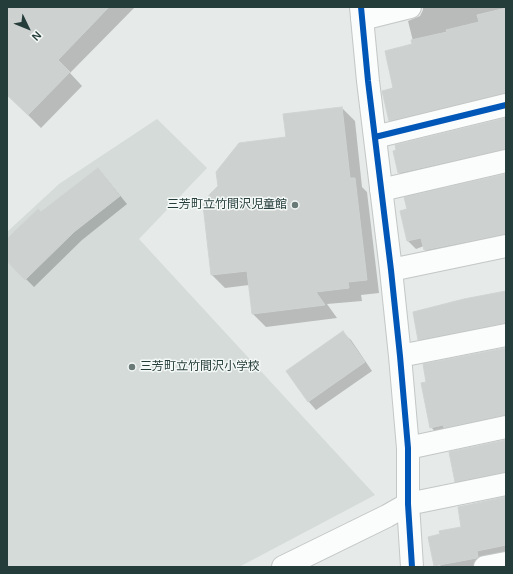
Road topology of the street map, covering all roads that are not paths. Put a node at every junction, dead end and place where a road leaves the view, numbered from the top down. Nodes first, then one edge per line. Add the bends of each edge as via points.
1 (410, 7) edge
2 (361, 13) edge
3 (506, 106) edge
4 (375, 137) junction
5 (506, 161) edge
6 (381, 190) junction
7 (506, 246) edge
8 (391, 270) junction
9 (506, 335) edge
10 (400, 356) junction
11 (506, 427) edge
12 (408, 448) junction
13 (506, 484) edge
14 (408, 504) junction
15 (506, 563) edge
16 (283, 567) edge
17 (412, 567) edge
18 (485, 567) edge

1 - 2 street
2 - 4 street
3 - 4 street
4 - 6 street
5 - 6 street
6 - 8 street
7 - 8 street
8 - 10 street
9 - 10 street
10 - 12 street
11 - 12 street
12 - 14 street
13 - 14 street
14 - 16 street
14 - 17 street
15 - 18 street

